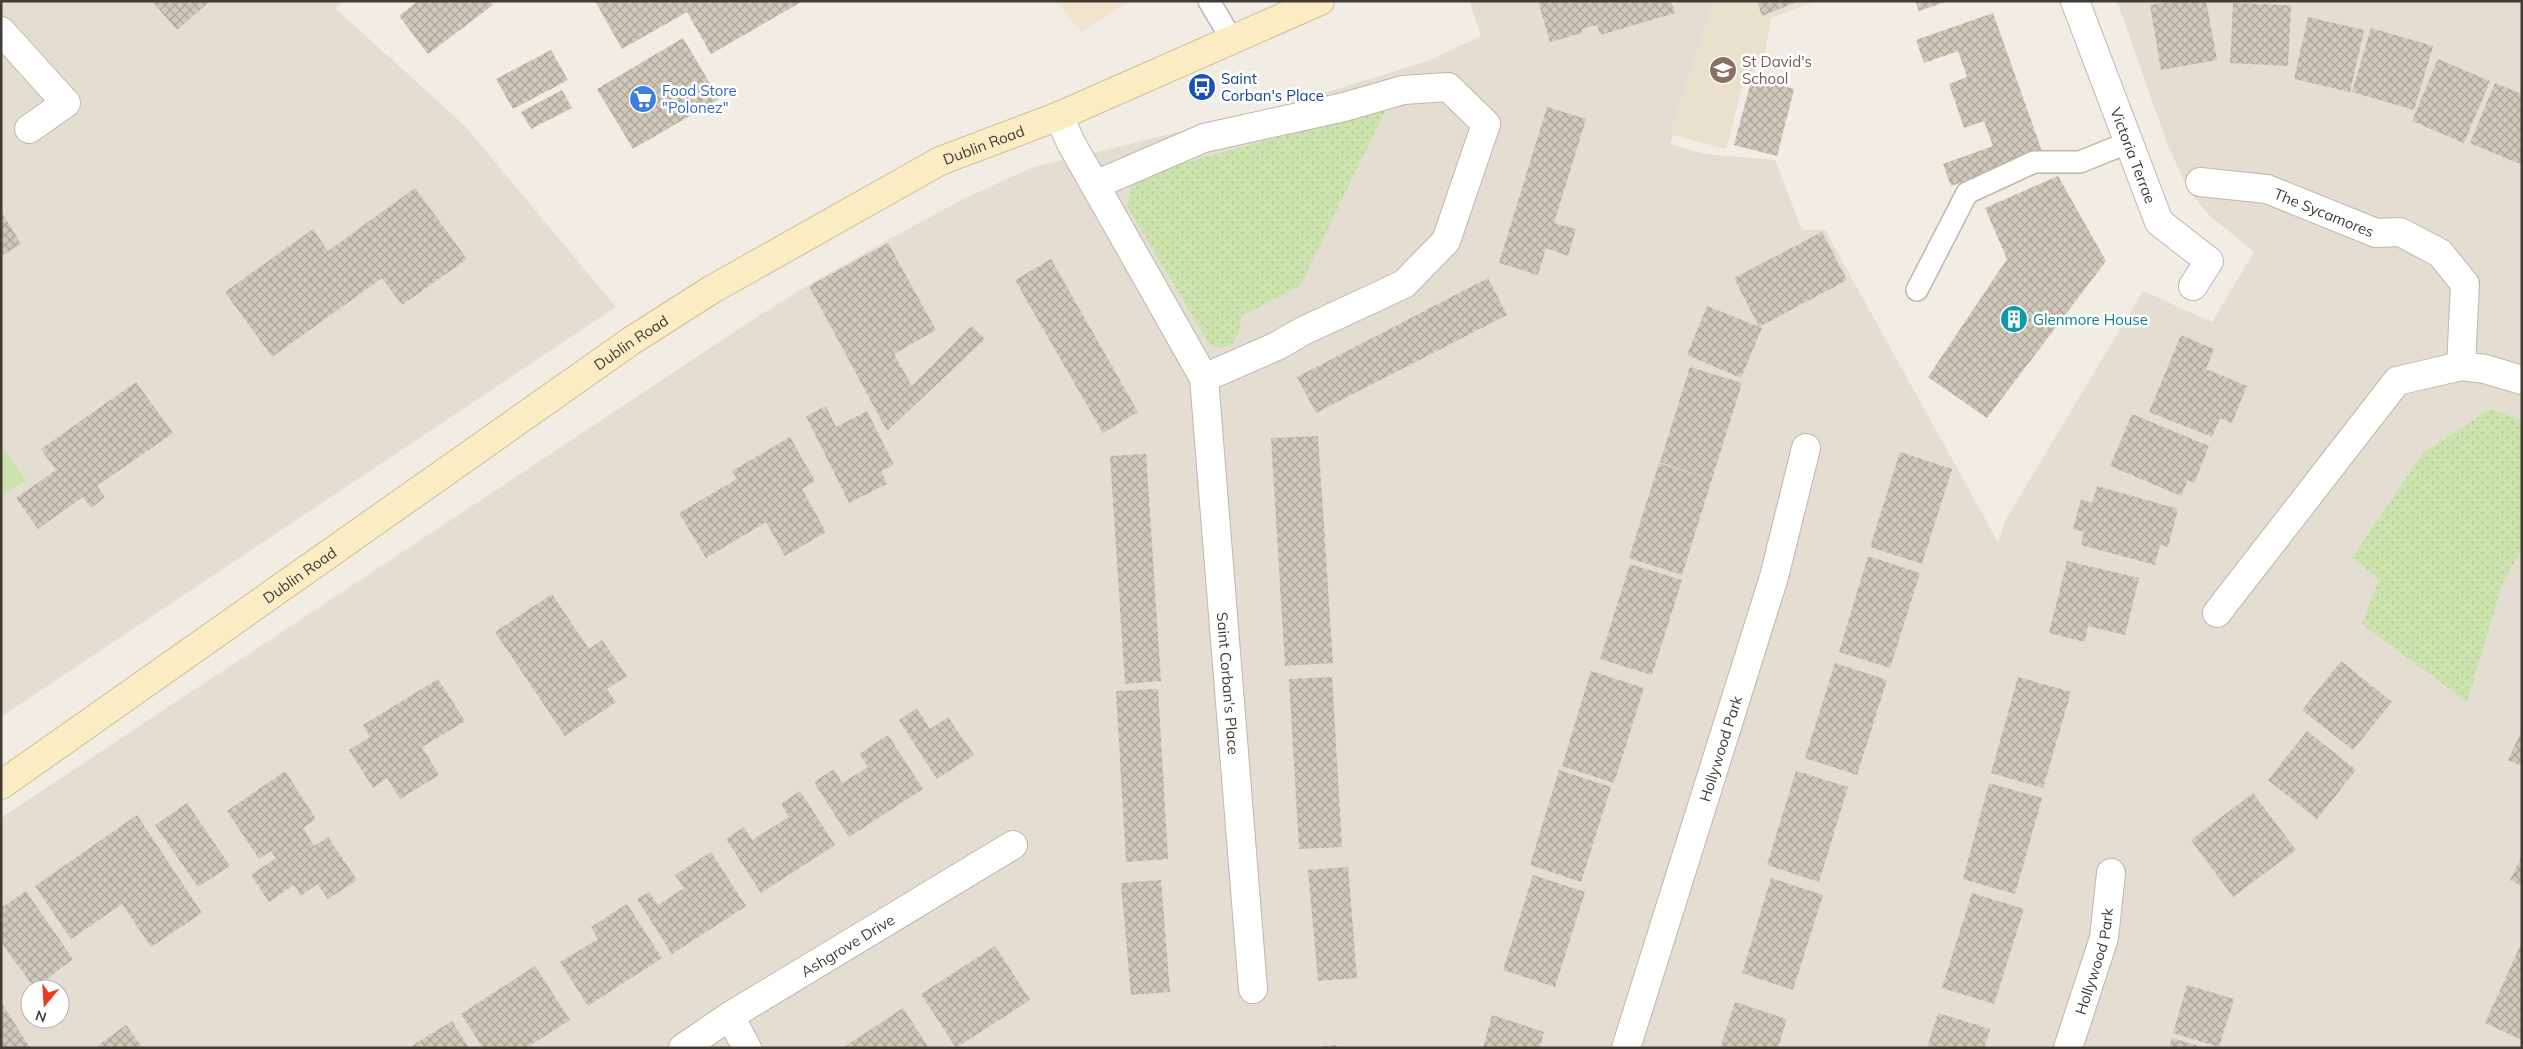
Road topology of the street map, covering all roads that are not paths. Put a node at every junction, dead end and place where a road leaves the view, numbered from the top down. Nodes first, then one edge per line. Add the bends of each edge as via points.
1 (1209, 1) edge
2 (1320, 1) edge
3 (2075, 1) edge
4 (1, 31) edge
5 (1232, 40) junction
6 (1059, 116) junction
7 (29, 129) dead end
8 (2129, 142) junction
9 (2200, 182) dead end
10 (1094, 185) junction
11 (2193, 286) dead end
12 (1917, 290) dead end
13 (2461, 366) junction
14 (1204, 378) junction
15 (2522, 380) edge
16 (1806, 448) dead end
17 (2217, 613) dead end
18 (1, 785) edge
19 (1013, 845) dead end
20 (2111, 873) dead end
21 (1253, 989) dead end
22 (730, 1016) junction
23 (683, 1048) edge
24 (747, 1048) edge
25 (1626, 1048) edge
26 (2068, 1048) edge

1 - 5 lane
2 - 5 main road, Dublin Road
3 - 8 street, Victoria Terrae
4 - 7 street via 66,102
5 - 6 main road, Dublin Road
6 - 10 street, Saint Corban's Place
6 - 18 main road, Dublin Road via 940,161 663,320
8 - 11 street, Victoria Terrae via 2159,222 2209,261
8 - 12 lane via 2080,162 2034,162 1967,194
9 - 13 street, The Sycamores via 2267,189 2376,233 2400,232 2440,253 2465,284
10 - 14 street, Saint Corban's Place
10 - 14 street via 1204,138 1344,107 1403,90 1448,87 1486,124 1446,241 1404,284 1304,330 1278,346
13 - 15 street
13 - 17 street via 2397,381
14 - 21 street, Saint Corban's Place
16 - 25 street, Hollywood Park via 1774,577
19 - 22 street, Ashgrove Drive
20 - 26 street, Hollywood Park via 2104,938
22 - 23 street, Ashgrove Drive
22 - 24 street

